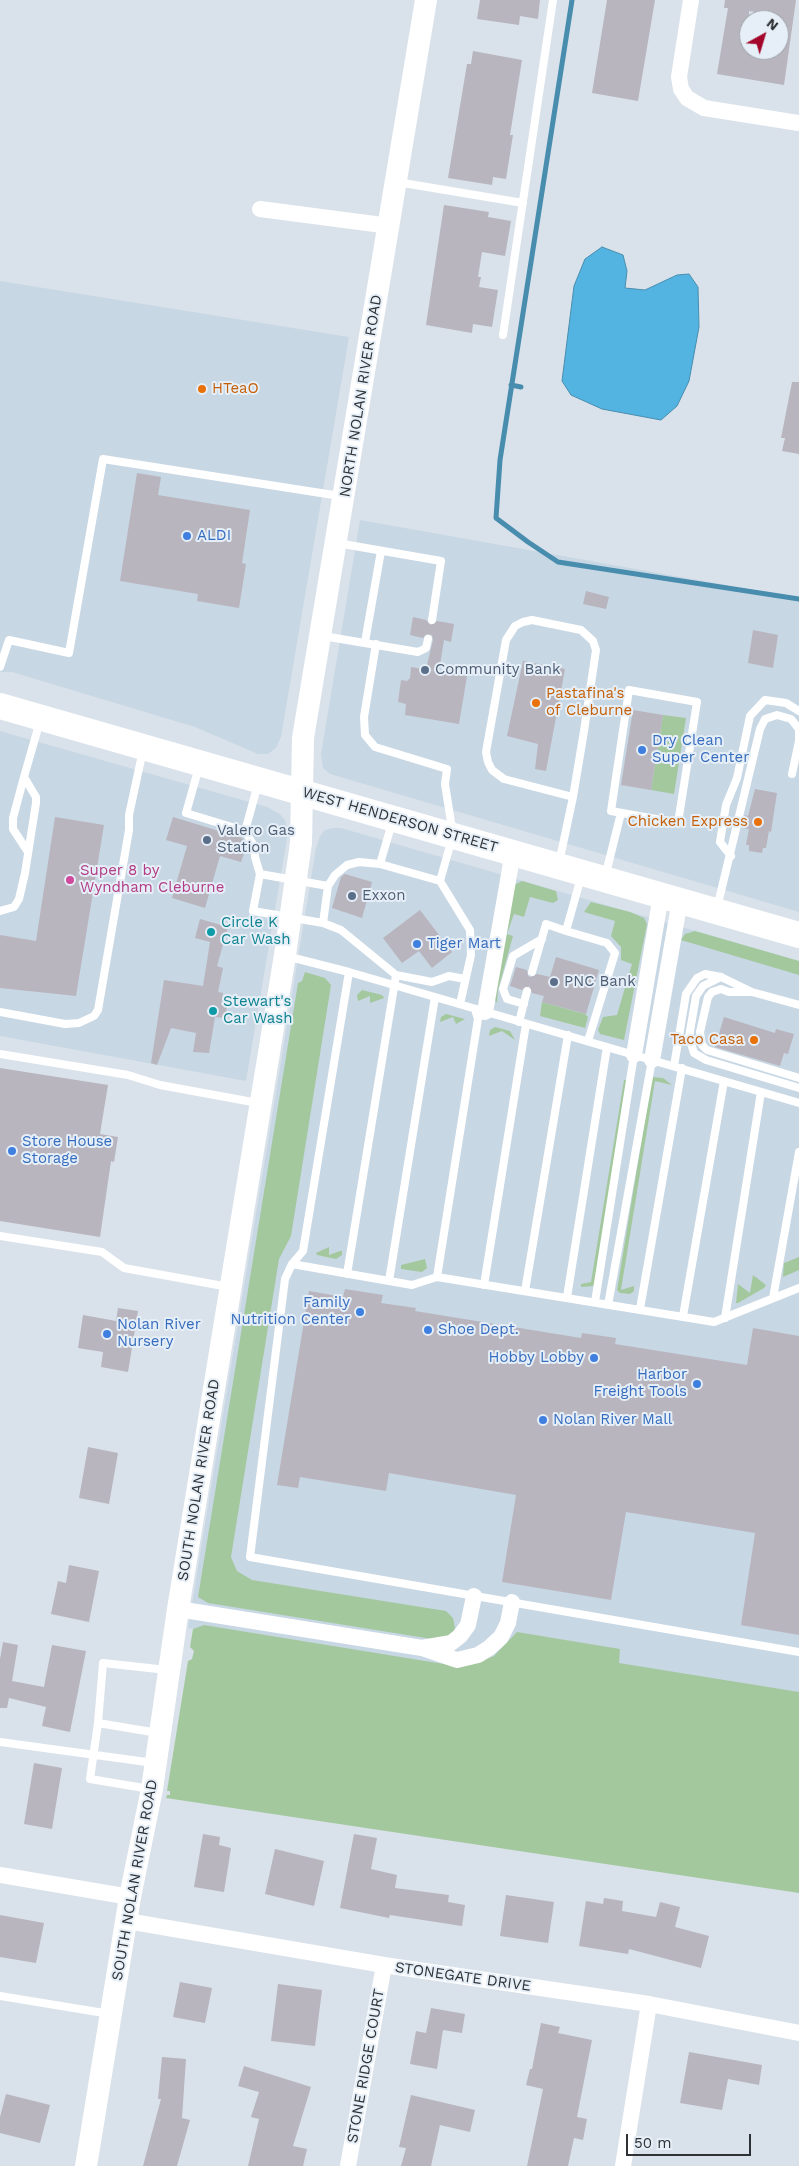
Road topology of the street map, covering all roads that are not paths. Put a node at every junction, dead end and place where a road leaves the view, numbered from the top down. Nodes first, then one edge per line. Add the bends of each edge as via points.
1 (424, 0) edge
2 (552, 0) edge
3 (691, 0) edge
4 (799, 123) edge
5 (396, 182) junction
6 (523, 203) junction
7 (260, 209) dead end
8 (390, 226) junction
9 (503, 335) dead end
10 (345, 497) junction
11 (337, 543) junction
12 (380, 551) junction
13 (432, 620) dead end
14 (320, 635) junction
15 (428, 639) dead end
16 (365, 642) junction
17 (376, 644) junction
18 (0, 667) edge
19 (0, 706) edge
20 (799, 711) edge
21 (41, 716) junction
22 (144, 745) junction
23 (201, 762) junction
24 (792, 774) dead end
25 (24, 777) junction
26 (260, 780) junction
27 (302, 792) junction
28 (572, 797) junction
29 (621, 813) junction
30 (393, 818) junction
31 (244, 831) junction
32 (453, 835) junction
33 (508, 851) junction
34 (28, 852) junction
35 (731, 856) junction
36 (380, 864) junction
37 (582, 872) junction
38 (260, 874) junction
39 (295, 881) junction
40 (440, 881) junction
41 (328, 886) junction
42 (670, 897) junction
43 (717, 910) junction
44 (0, 911) edge
45 (290, 918) junction
46 (323, 923) junction
47 (566, 931) junction
48 (799, 934) edge
49 (541, 942) junction
50 (285, 955) junction
51 (349, 972) junction
52 (532, 972) dead end
53 (396, 975) junction
54 (721, 977) junction
55 (466, 979) junction
56 (395, 986) junction
57 (527, 991) dead end
58 (752, 992) junction
59 (435, 997) junction
60 (524, 1004) junction
61 (799, 1005) edge
62 (474, 1011) junction
63 (0, 1012) edge
64 (523, 1023) junction
65 (568, 1036) junction
66 (588, 1041) junction
67 (607, 1047) junction
68 (0, 1054) edge
69 (634, 1060) junction
70 (652, 1064) junction
71 (678, 1067) junction
72 (799, 1078) edge
73 (724, 1081) junction
74 (799, 1087) edge
75 (761, 1092) junction
76 (261, 1103) junction
77 (797, 1103) edge
78 (799, 1152) edge
79 (0, 1236) edge
80 (292, 1264) junction
81 (347, 1274) junction
82 (437, 1277) junction
83 (389, 1282) junction
84 (484, 1285) junction
85 (231, 1287) junction
86 (799, 1288) edge
87 (525, 1291) junction
88 (567, 1298) junction
89 (773, 1298) junction
90 (594, 1302) junction
91 (608, 1305) junction
92 (640, 1309) junction
93 (683, 1316) junction
94 (725, 1318) junction
95 (474, 1596) junction
96 (512, 1602) junction
97 (178, 1609) junction
98 (422, 1648) junction
99 (799, 1652) edge
100 (170, 1670) junction
101 (98, 1722) junction
102 (160, 1733) junction
103 (0, 1742) edge
104 (93, 1754) junction
105 (156, 1764) junction
106 (152, 1789) junction
107 (0, 1875) edge
108 (130, 1897) junction
109 (127, 1921) junction
110 (384, 1965) junction
111 (0, 1996) edge
112 (649, 2004) junction
113 (112, 2014) junction
114 (799, 2033) edge
115 (86, 2166) edge
116 (348, 2166) edge
117 (623, 2166) edge

1 - 5 main road, NORTH NOLAN RIVER ROAD
2 - 6 lane
3 - 4 street via 679,76 681,89 687,98 704,108
5 - 6 lane
5 - 8 main road, NORTH NOLAN RIVER ROAD
6 - 9 lane
7 - 8 street
8 - 10 main road, NORTH NOLAN RIVER ROAD
10 - 11 main road, NORTH NOLAN RIVER ROAD
10 - 18 lane via 103,459 69,653 9,640
11 - 12 lane
11 - 14 main road, NORTH NOLAN RIVER ROAD
12 - 13 lane via 441,561
12 - 16 lane
14 - 16 lane
14 - 27 main road, NORTH NOLAN RIVER ROAD via 303,738
15 - 17 lane via 426,648 418,652
16 - 17 lane
17 - 32 lane via 364,717 365,735 375,747 447,768 445,784
19 - 21 main road, WEST HENDERSON STREET
20 - 35 lane via 786,703 765,700 750,716 737,778 726,805 720,842
21 - 22 main road, WEST HENDERSON STREET
21 - 25 lane
22 - 23 main road, WEST HENDERSON STREET
22 - 63 lane via 130,806 129,830 98,1010 94,1016 79,1023 65,1024
23 - 26 main road, WEST HENDERSON STREET
23 - 31 lane via 186,813
24 - 35 lane via 799,729 791,719 777,715 765,719
25 - 34 lane via 36,797
25 - 34 lane via 13,829
26 - 27 main road, WEST HENDERSON STREET
26 - 31 lane
27 - 30 main road, WEST HENDERSON STREET
27 - 39 main road, SOUTH NOLAN RIVER ROAD via 301,843
28 - 28 lane via 596,650 593,641 581,630 532,620 523,622 515,626 506,640 486,752 488,762 492,770 504,779
28 - 37 lane
29 - 29 lane via 678,823 697,702 629,690 610,811
29 - 37 lane
30 - 32 main road, WEST HENDERSON STREET
30 - 36 lane
31 - 38 lane via 254,846
32 - 33 main road, WEST HENDERSON STREET
32 - 40 lane
33 - 37 main road, WEST HENDERSON STREET
33 - 62 street
34 - 44 lane via 19,899 14,907
35 - 43 lane
36 - 40 lane
36 - 41 lane via 359,862 348,866
37 - 42 main road, WEST HENDERSON STREET
37 - 47 lane
38 - 39 lane
38 - 45 lane via 253,911
39 - 41 lane
39 - 45 main road, SOUTH NOLAN RIVER ROAD
40 - 55 lane via 470,930 471,955
41 - 46 lane
42 - 43 main road, WEST HENDERSON STREET
42 - 69 street
42 - 70 street
43 - 48 main road, WEST HENDERSON STREET
45 - 46 lane
45 - 50 main road, SOUTH NOLAN RIVER ROAD
46 - 53 lane via 341,930
47 - 49 lane via 546,924
47 - 66 lane via 607,943 612,947 615,958
49 - 52 lane
49 - 60 lane via 513,956 503,989 507,999
50 - 51 lane
50 - 76 main road, SOUTH NOLAN RIVER ROAD
51 - 56 lane
51 - 80 lane via 303,1251
53 - 55 lane via 432,982 450,976
53 - 56 lane
54 - 58 lane
54 - 71 lane via 705,974 690,985 686,994
54 - 74 lane via 703,986 696,996 689,1037 694,1052 706,1060
55 - 62 lane
56 - 59 lane
56 - 81 lane
57 - 60 lane
58 - 61 lane
58 - 72 lane via 722,989 712,992 700,1032 702,1045 707,1050
59 - 62 lane
59 - 83 lane
60 - 64 lane
62 - 64 lane
62 - 82 lane
64 - 65 lane
64 - 84 lane
65 - 66 lane
65 - 87 lane
66 - 67 lane
67 - 69 lane
67 - 88 lane
68 - 76 lane via 128,1075 160,1085
69 - 70 lane
69 - 90 lane
70 - 71 lane
70 - 91 lane
71 - 73 lane
71 - 92 lane
73 - 75 lane
73 - 93 lane
74 - 77 lane
75 - 77 lane
75 - 94 lane
76 - 85 main road, SOUTH NOLAN RIVER ROAD
78 - 89 lane
79 - 85 lane via 102,1252 124,1268
80 - 81 lane
80 - 95 lane via 284,1279 250,1557
81 - 83 lane
82 - 83 lane via 412,1285
82 - 84 lane
84 - 87 lane
85 - 97 main road, SOUTH NOLAN RIVER ROAD
86 - 89 lane
87 - 88 lane
88 - 90 lane
89 - 94 lane
90 - 91 lane
91 - 92 lane
92 - 93 lane
93 - 94 lane via 714,1322
95 - 96 lane
95 - 98 street via 468,1625 460,1636 451,1643
96 - 98 street via 508,1624 501,1636 478,1655 457,1660
96 - 99 lane
97 - 98 street
97 - 100 main road, SOUTH NOLAN RIVER ROAD
100 - 101 lane via 103,1662
100 - 102 main road, SOUTH NOLAN RIVER ROAD
101 - 102 lane
101 - 104 lane
102 - 105 main road, SOUTH NOLAN RIVER ROAD
103 - 104 lane
104 - 105 lane
104 - 106 lane via 90,1778
105 - 106 main road, SOUTH NOLAN RIVER ROAD
106 - 108 main road, SOUTH NOLAN RIVER ROAD
107 - 108 street
108 - 109 main road, SOUTH NOLAN RIVER ROAD
109 - 110 street, STONEGATE DRIVE
109 - 113 main road, SOUTH NOLAN RIVER ROAD
110 - 112 street, STONEGATE DRIVE
110 - 116 street, STONE RIDGE COURT
111 - 113 lane
112 - 114 street, STONEGATE DRIVE
112 - 117 street
113 - 115 main road, SOUTH NOLAN RIVER ROAD

